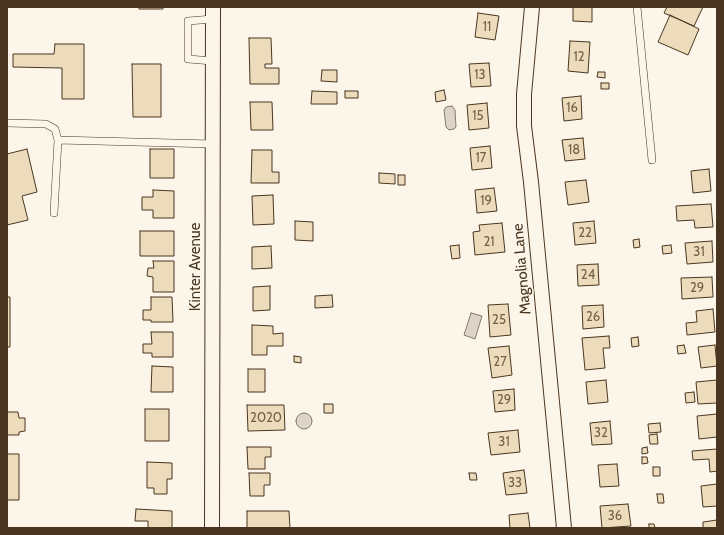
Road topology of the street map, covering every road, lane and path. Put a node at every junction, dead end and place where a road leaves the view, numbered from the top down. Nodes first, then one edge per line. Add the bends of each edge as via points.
1 (532, 7) edge
2 (637, 7) edge
3 (213, 13) edge
4 (213, 61) junction
5 (7, 123) edge
6 (58, 140) junction
7 (213, 144) junction
8 (652, 160) dead end
9 (54, 213) dead end
10 (212, 528) edge
11 (564, 528) edge

1 - 11 street, Magnolia Lane via 524,94 524,126
2 - 8 lane
3 - 4 street, Kinter Avenue
3 - 4 lane via 188,21 188,59
4 - 7 street, Kinter Avenue
5 - 6 lane via 46,124 55,129
6 - 7 lane
6 - 9 lane
7 - 10 street, Kinter Avenue

